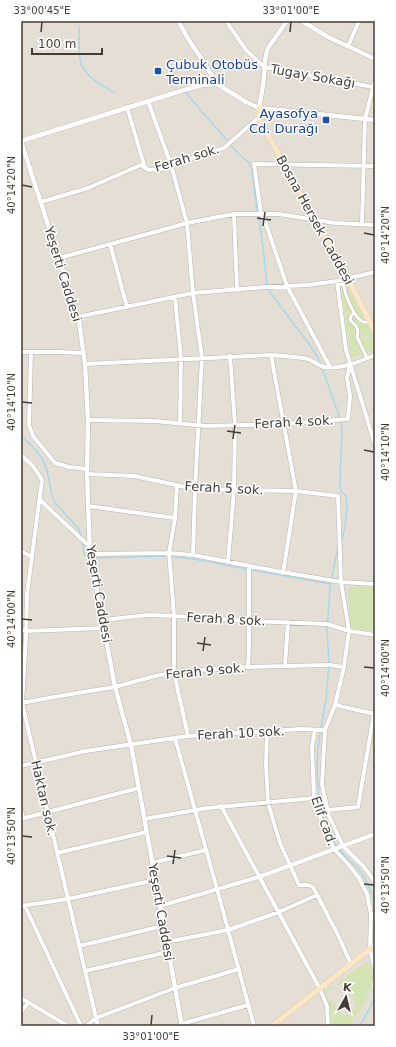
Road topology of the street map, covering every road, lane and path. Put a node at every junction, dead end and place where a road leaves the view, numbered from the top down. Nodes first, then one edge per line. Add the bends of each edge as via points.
1 (178, 21) edge
2 (227, 21) edge
3 (287, 21) edge
4 (302, 21) edge
5 (359, 21) edge
6 (348, 46) junction
7 (375, 59) edge
8 (264, 67) junction
9 (375, 80) edge
10 (217, 84) junction
11 (373, 87) junction
12 (148, 101) junction
13 (127, 107) junction
14 (259, 108) junction
15 (259, 117) junction
16 (364, 119) junction
17 (375, 120) edge
18 (21, 141) edge
19 (284, 164) junction
20 (171, 165) junction
21 (364, 166) junction
22 (375, 166) edge
23 (145, 168) junction
24 (41, 202) junction
25 (234, 214) junction
26 (261, 214) junction
27 (314, 219) junction
28 (187, 222) junction
29 (362, 224) junction
30 (375, 225) edge
31 (110, 244) junction
32 (59, 258) junction
33 (375, 272) edge
34 (348, 279) junction
35 (338, 283) junction
36 (288, 286) junction
37 (237, 290) junction
38 (193, 293) junction
39 (175, 297) junction
40 (127, 307) junction
41 (354, 312) junction
42 (78, 317) junction
43 (370, 321) junction
44 (375, 332) edge
45 (21, 352) edge
46 (31, 352) junction
47 (83, 353) junction
48 (271, 355) junction
49 (375, 355) edge
50 (230, 356) junction
51 (202, 358) junction
52 (367, 358) junction
53 (181, 359) junction
54 (85, 364) junction
55 (350, 364) junction
56 (330, 367) junction
57 (88, 420) junction
58 (180, 423) junction
59 (284, 424) junction
60 (198, 425) junction
61 (235, 425) junction
62 (375, 445) edge
63 (21, 455) edge
64 (87, 472) junction
65 (177, 485) junction
66 (194, 489) junction
67 (234, 490) junction
68 (296, 491) junction
69 (40, 500) junction
70 (88, 506) junction
71 (175, 518) junction
72 (89, 546) junction
73 (21, 551) edge
74 (168, 553) junction
75 (90, 554) junction
76 (193, 555) junction
77 (32, 557) junction
78 (228, 562) junction
79 (249, 566) junction
80 (283, 573) junction
81 (341, 582) junction
82 (375, 584) edge
83 (21, 601) edge
84 (27, 602) junction
85 (174, 616) junction
86 (102, 620) junction
87 (249, 621) junction
88 (288, 622) junction
89 (104, 628) junction
90 (21, 630) edge
91 (26, 631) junction
92 (349, 631) junction
93 (375, 636) edge
94 (285, 666) junction
95 (248, 667) junction
96 (344, 667) junction
97 (174, 673) junction
98 (115, 687) junction
99 (22, 703) edge
100 (335, 705) junction
101 (374, 713) edge
102 (315, 730) junction
103 (325, 730) junction
104 (267, 731) junction
105 (188, 736) junction
106 (175, 738) junction
107 (131, 745) junction
108 (36, 763) junction
109 (21, 766) edge
110 (139, 788) junction
111 (314, 798) junction
112 (268, 802) junction
113 (222, 806) junction
114 (21, 808) edge
115 (195, 810) junction
116 (328, 810) junction
117 (48, 812) junction
118 (22, 819) edge
119 (144, 819) junction
120 (147, 832) junction
121 (375, 834) edge
122 (343, 846) junction
123 (206, 850) junction
124 (334, 850) junction
125 (57, 854) junction
126 (152, 863) junction
127 (290, 865) junction
128 (259, 876) junction
129 (155, 880) junction
130 (375, 882) edge
131 (217, 889) junction
132 (317, 895) junction
133 (68, 899) junction
134 (23, 906) edge
135 (160, 906) junction
136 (279, 912) junction
137 (164, 926) junction
138 (228, 930) junction
139 (166, 942) junction
140 (375, 945) edge
141 (79, 946) junction
142 (370, 950) junction
143 (168, 952) junction
144 (351, 964) junction
145 (239, 969) junction
146 (375, 969) edge
147 (85, 971) junction
148 (375, 977) edge
149 (175, 988) junction
150 (320, 989) junction
151 (375, 989) edge
152 (21, 998) edge
153 (28, 1003) junction
154 (248, 1004) junction
155 (21, 1012) edge
156 (96, 1018) junction
157 (181, 1025) edge
158 (68, 1026) edge
159 (81, 1026) edge
160 (86, 1026) edge
161 (98, 1026) edge
162 (254, 1026) edge
163 (272, 1026) edge
164 (328, 1026) edge

1 - 10 street
2 - 8 street, Tugay Sokağı via 246,50
3 - 8 street via 268,48
4 - 6 street
5 - 6 street
6 - 7 street
8 - 11 street, Tugay Sokağı
8 - 14 street
9 - 11 street
10 - 12 street via 202,85
10 - 14 street
11 - 16 street
12 - 13 street
12 - 20 street
13 - 18 street
13 - 23 street
14 - 15 main road, Bosna Hersek Caddesi
14 - 16 street
15 - 19 main road, Bosna Hersek Caddesi
15 - 20 street, Ferah sok. via 224,148
16 - 17 street
16 - 21 street
18 - 24 street, Yeşerti Caddesi
19 - 21 street
19 - 26 street via 254,164
19 - 27 main road, Bosna Hersek Caddesi
20 - 23 street, Ferah sok. via 162,169
20 - 28 street
21 - 22 street
21 - 29 street
23 - 24 street, Ferah sok. via 140,165 88,188
24 - 32 street, Yeşerti Caddesi
25 - 26 street
25 - 28 street
25 - 37 street
26 - 27 street
26 - 36 street
27 - 29 street
27 - 34 main road, Bosna Hersek Caddesi
28 - 31 street
28 - 38 street
29 - 30 street
31 - 32 street
31 - 40 street
32 - 42 street, Yeşerti Caddesi
33 - 34 street
34 - 35 street
34 - 43 main road, Bosna Hersek Caddesi
35 - 36 street
35 - 41 street via 342,284
35 - 55 street
36 - 37 street
36 - 56 street
37 - 38 street
38 - 39 street
38 - 51 street
39 - 40 street
39 - 53 street
40 - 42 street
41 - 43 street via 363,322
41 - 52 street via 350,320 356,326 357,337
42 - 47 street, Yeşerti Caddesi
43 - 44 main road, Bosna Hersek Caddesi
45 - 46 street
46 - 47 street
46 - 64 street, Ferah 5 sok. via 29,425 32,436 55,463
47 - 54 street, Yeşerti Caddesi
48 - 50 street
48 - 56 street via 308,359 324,367
48 - 59 street
49 - 52 street
50 - 51 street
50 - 61 street
51 - 53 street
51 - 60 street
52 - 55 street
53 - 54 street
53 - 58 street
54 - 57 street, Yeşerti Caddesi
55 - 56 street
55 - 59 street, Ferah 4 sok. via 347,378 350,396 348,419
55 - 62 street
57 - 58 street, Ferah 4 sok.
57 - 64 street, Yeşerti Caddesi
58 - 60 street, Ferah 4 sok.
59 - 61 street, Ferah 4 sok.
59 - 68 street
60 - 61 street, Ferah 4 sok.
60 - 66 street
61 - 67 street
63 - 69 street, Haktan sok. via 33,466 42,480
64 - 65 street, Ferah 5 sok. via 134,476
64 - 70 street, Yeşerti Caddesi
65 - 66 street, Ferah 5 sok.
65 - 71 street
66 - 67 street, Ferah 5 sok.
66 - 76 street
67 - 68 street, Ferah 5 sok.
67 - 78 street
68 - 80 street
68 - 81 street, Ferah 5 sok. via 338,496
69 - 72 street
69 - 77 street, Haktan sok.
70 - 71 street
70 - 72 street, Yeşerti Caddesi
71 - 74 street
72 - 75 street, Yeşerti Caddesi
73 - 77 street
74 - 75 street
74 - 76 street
74 - 85 street
75 - 86 street, Yeşerti Caddesi
76 - 78 street
77 - 84 street, Haktan sok.
78 - 79 street
79 - 80 street
79 - 87 street
80 - 81 street
81 - 82 street
81 - 92 street
83 - 84 street
84 - 91 street, Haktan sok.
85 - 86 street, Ferah 8 sok. via 148,615
85 - 87 street, Ferah 8 sok.
85 - 97 street
86 - 89 street, Yeşerti Caddesi
87 - 88 street, Ferah 8 sok.
87 - 95 street
88 - 92 street, Ferah 8 sok. via 327,624
88 - 94 street
89 - 91 street
89 - 98 street, Yeşerti Caddesi
90 - 91 street
91 - 99 street, Haktan sok.
92 - 93 street, Ferah 8 sok.
92 - 96 street
94 - 95 street, Ferah 9 sok.
94 - 96 street, Ferah 9 sok. via 329,664
95 - 97 street, Ferah 9 sok.
96 - 100 street
97 - 98 street, Ferah 9 sok.
97 - 105 street
98 - 99 street, Ferah 9 sok.
98 - 107 street, Yeşerti Caddesi
99 - 108 street, Haktan sok.
100 - 101 street
100 - 103 street
101 - 116 street via 358,808
102 - 103 street, Ferah 10 sok.
102 - 104 street, Ferah 10 sok.
102 - 111 street, Elif cad. via 312,747
103 - 116 street, Elif cad. via 322,785
104 - 105 street, Ferah 10 sok.
104 - 112 street
105 - 106 street, Ferah 10 sok.
106 - 107 street, Ferah 10 sok.
106 - 115 street
107 - 108 street, Ferah 10 sok. via 86,751
107 - 110 street, Yeşerti Caddesi
108 - 109 street, Ferah 10 sok.
108 - 117 street, Haktan sok.
110 - 117 street
110 - 119 street, Yeşerti Caddesi
111 - 112 street
111 - 124 street, Elif cad.
112 - 113 street
112 - 127 street via 280,843
113 - 115 street
113 - 128 street
114 - 118 street
115 - 119 street
115 - 123 street
116 - 122 street, Elif cad.
117 - 118 street
117 - 125 street, Haktan sok.
119 - 120 street, Yeşerti Caddesi
120 - 125 street
120 - 126 street, Yeşerti Caddesi
121 - 122 street
122 - 124 street
122 - 130 street, Elif cad.
123 - 126 street
123 - 131 street
124 - 127 street
124 - 142 street, Elif cad. via 347,862 367,894 371,914
125 - 133 street, Haktan sok.
126 - 129 street, Yeşerti Caddesi
127 - 128 street
127 - 132 street via 299,885 313,887
128 - 131 street
128 - 136 street
129 - 133 street
129 - 135 street, Yeşerti Caddesi
131 - 135 street
131 - 138 street
132 - 136 street
132 - 144 street
133 - 134 street
133 - 141 street, Haktan sok.
134 - 159 street
135 - 137 street, Yeşerti Caddesi
136 - 138 street
136 - 150 street
137 - 139 street, Yeşerti Caddesi
137 - 141 street
138 - 139 street
138 - 145 street
139 - 143 street, Yeşerti Caddesi
140 - 142 main road
141 - 147 street, Haktan sok.
142 - 144 main road
142 - 146 street, Elif cad.
143 - 147 street
143 - 149 street, Yeşerti Caddesi
144 - 150 main road
145 - 149 street
145 - 154 street
147 - 156 street, Haktan sok.
148 - 151 street
149 - 156 street
149 - 157 street, Yeşerti Caddesi
150 - 163 main road
150 - 164 street via 327,1006
152 - 153 street
153 - 155 street
153 - 158 street
154 - 157 street
154 - 162 street
156 - 160 street
156 - 161 street, Haktan sok.

